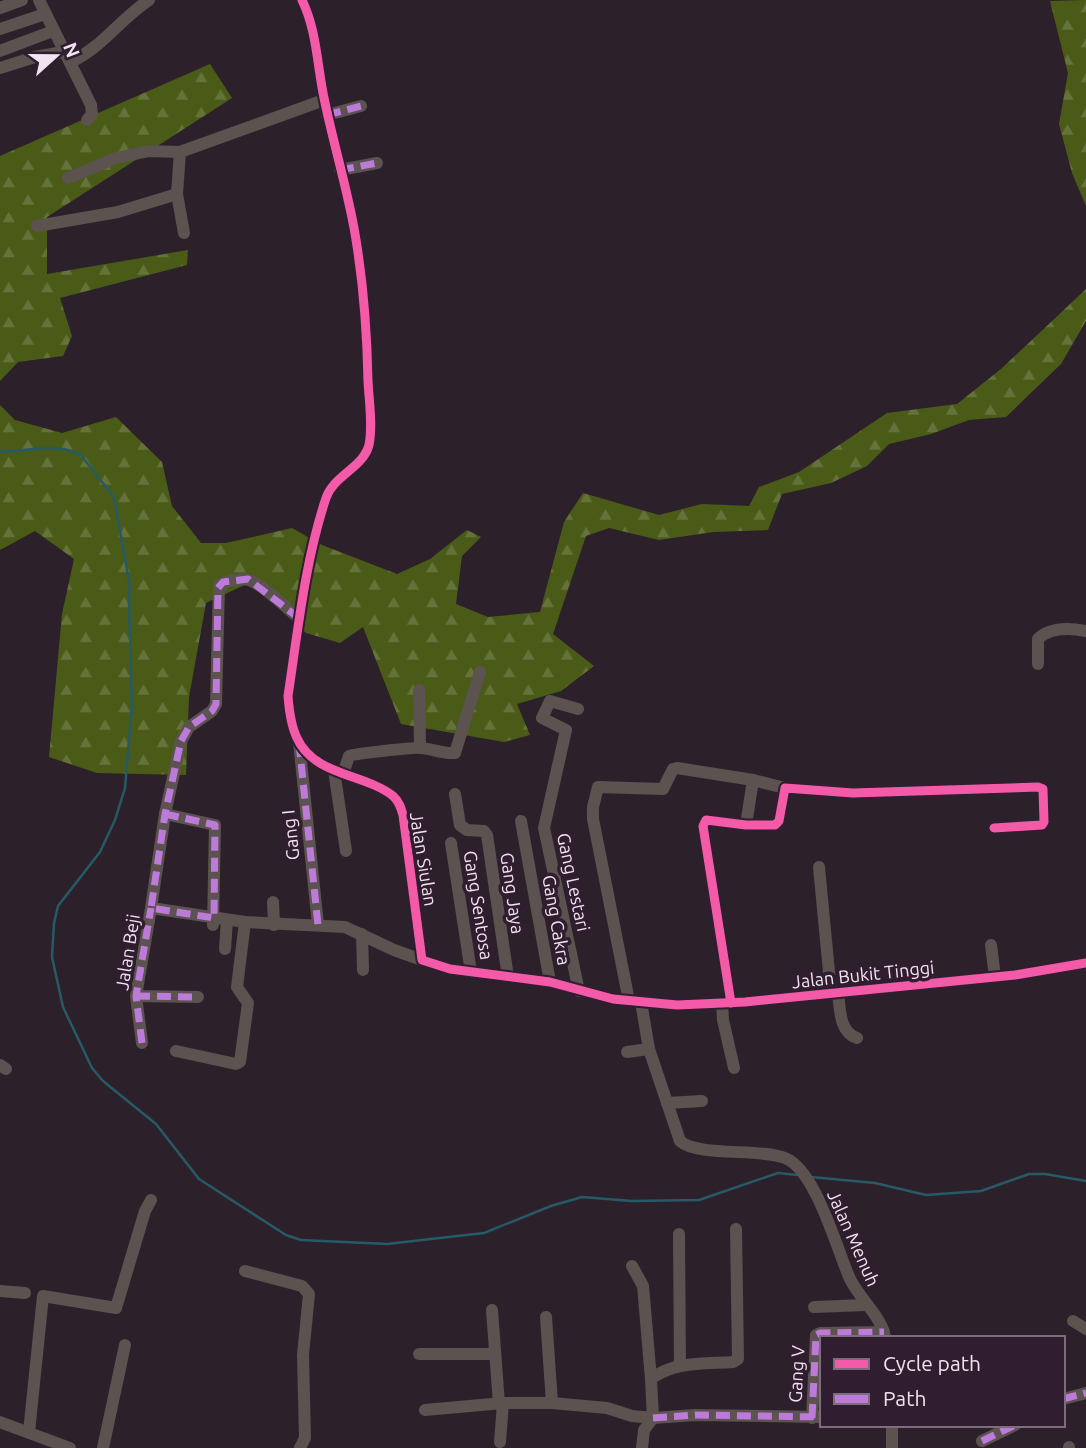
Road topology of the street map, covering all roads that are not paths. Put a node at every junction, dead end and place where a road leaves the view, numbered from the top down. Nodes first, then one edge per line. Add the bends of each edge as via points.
1 (22, 0) edge
2 (39, 0) edge
3 (149, 0) edge
4 (302, 0) edge
5 (0, 8) edge
6 (45, 14) junction
7 (0, 29) edge
8 (53, 32) junction
9 (0, 51) edge
10 (67, 57) junction
11 (0, 68) edge
12 (324, 100) junction
13 (361, 106) dead end
14 (327, 115) junction
15 (87, 121) dead end
16 (180, 152) junction
17 (377, 163) dead end
18 (340, 170) junction
19 (68, 178) dead end
20 (177, 194) junction
21 (37, 226) dead end
22 (184, 233) dead end
23 (300, 620) junction
24 (1086, 631) edge
25 (1038, 664) dead end
26 (480, 672) dead end
27 (419, 690) dead end
28 (578, 709) dead end
29 (299, 742) junction
30 (420, 747) junction
31 (338, 772) junction
32 (753, 780) junction
33 (785, 788) junction
34 (455, 794) dead end
35 (165, 814) junction
36 (521, 821) dead end
37 (746, 825) junction
38 (994, 828) dead end
39 (452, 844) dead end
40 (346, 851) dead end
41 (819, 867) dead end
42 (273, 902) dead end
43 (151, 908) junction
44 (218, 921) junction
45 (245, 922) junction
46 (274, 925) junction
47 (318, 925) junction
48 (362, 934) junction
49 (991, 946) dead end
50 (225, 949) dead end
51 (422, 960) junction
52 (1086, 963) edge
53 (363, 971) dead end
54 (471, 972) junction
55 (508, 977) junction
56 (995, 977) junction
57 (550, 982) junction
58 (579, 991) junction
59 (835, 992) junction
60 (136, 996) junction
61 (198, 997) dead end
62 (635, 1001) junction
63 (726, 1003) junction
64 (857, 1038) dead end
65 (142, 1044) dead end
66 (649, 1049) junction
67 (176, 1051) dead end
68 (627, 1052) dead end
69 (734, 1068) dead end
70 (702, 1101) dead end
71 (667, 1103) junction
72 (151, 1200) dead end
73 (736, 1228) dead end
74 (678, 1234) dead end
75 (632, 1266) dead end
76 (245, 1271) dead end
77 (0, 1291) edge
78 (25, 1293) dead end
79 (866, 1305) junction
80 (814, 1307) dead end
81 (492, 1310) dead end
82 (546, 1317) dead end
83 (1073, 1321) dead end
84 (1086, 1329) edge
85 (885, 1335) edge
86 (125, 1345) dead end
87 (419, 1354) dead end
88 (495, 1354) junction
89 (680, 1366) junction
90 (651, 1379) junction
91 (1086, 1393) edge
92 (1065, 1398) edge
93 (501, 1403) junction
94 (552, 1403) junction
95 (425, 1410) dead end
96 (653, 1418) junction
97 (817, 1418) edge
98 (0, 1422) edge
99 (891, 1427) edge
100 (981, 1427) edge
101 (1012, 1427) edge
102 (29, 1432) junction
103 (500, 1442) dead end
104 (982, 1445) edge
105 (70, 1448) edge
106 (103, 1448) edge
107 (300, 1448) edge
108 (642, 1448) edge
109 (892, 1448) edge

1 - 5 street
2 - 6 street
3 - 10 street via 99,46
4 - 12 street via 315,38
6 - 7 street
6 - 8 street
8 - 9 street
8 - 10 street
10 - 11 street via 35,57
10 - 15 street via 91,105
12 - 14 street
12 - 16 street
13 - 14 street
14 - 18 street
16 - 19 street via 149,151 116,158
16 - 20 street
17 - 18 street
18 - 23 street via 358,251 370,432 361,459 332,485 315,537
20 - 21 street via 118,212
20 - 22 street
23 - 29 street via 288,696
23 - 35 street, Jalan Beji via 253,581 219,585 216,704 189,727 181,741
24 - 25 street via 1069,628 1044,634 1038,639
26 - 30 street via 457,752
27 - 30 street
28 - 58 street, Gang Lestari via 550,701 542,718 566,730 544,828
29 - 31 street, Jalan Siulan via 316,760
29 - 47 street, Gang I
30 - 31 street via 350,754
31 - 40 street
31 - 51 street, Jalan Siulan via 392,795 400,807
32 - 33 street
32 - 37 street
32 - 62 street, Jalan Menuh via 677,768 663,789 596,789 593,819
33 - 37 street via 778,824
33 - 38 street via 853,793 1042,789 1042,825
34 - 55 street, Gang Jaya via 460,825 487,835
35 - 43 street, Jalan Beji
35 - 44 street via 215,825
36 - 57 street, Gang Cakra
37 - 63 street via 703,823
39 - 54 street, Gang Sentosa
41 - 59 street
42 - 46 street
43 - 44 street
43 - 60 street, Jalan Beji
44 - 45 street
44 - 50 street
45 - 46 street
45 - 67 street via 237,987 248,1003 240,1062
46 - 47 street
47 - 48 street
48 - 51 street
48 - 53 street
49 - 56 street
51 - 54 street
52 - 56 street, Jalan Bukit Tinggi
54 - 55 street
55 - 57 street
56 - 59 street, Jalan Bukit Tinggi
57 - 58 street
58 - 62 street
59 - 63 street, Jalan Bukit Tinggi
59 - 64 street via 845,1029
60 - 61 street
60 - 65 street, Jalan Beji
62 - 63 street, Jalan Bukit Tinggi via 677,1006
62 - 66 street, Jalan Menuh
63 - 69 street
66 - 68 street
66 - 71 street, Jalan Menuh
70 - 71 street
71 - 79 street, Jalan Menuh via 680,1141 686,1145 787,1159 809,1182 850,1279
72 - 102 street via 116,1308 43,1296
73 - 89 street via 737,1361
74 - 89 street
75 - 90 street via 642,1286
76 - 107 street via 303,1286 309,1294 303,1355 305,1438
77 - 78 street
79 - 80 street
79 - 85 street, Jalan Menuh
81 - 88 street
82 - 94 street
83 - 84 street
85 - 97 street, Gang V via 817,1333
86 - 106 street
87 - 88 street
88 - 93 street
89 - 90 street via 666,1368
90 - 96 street
91 - 92 street
93 - 94 street
93 - 95 street
93 - 103 street
94 - 96 street
96 - 97 street
96 - 108 street via 644,1430
98 - 102 street
99 - 109 street
100 - 104 street
101 - 104 street
102 - 105 street

